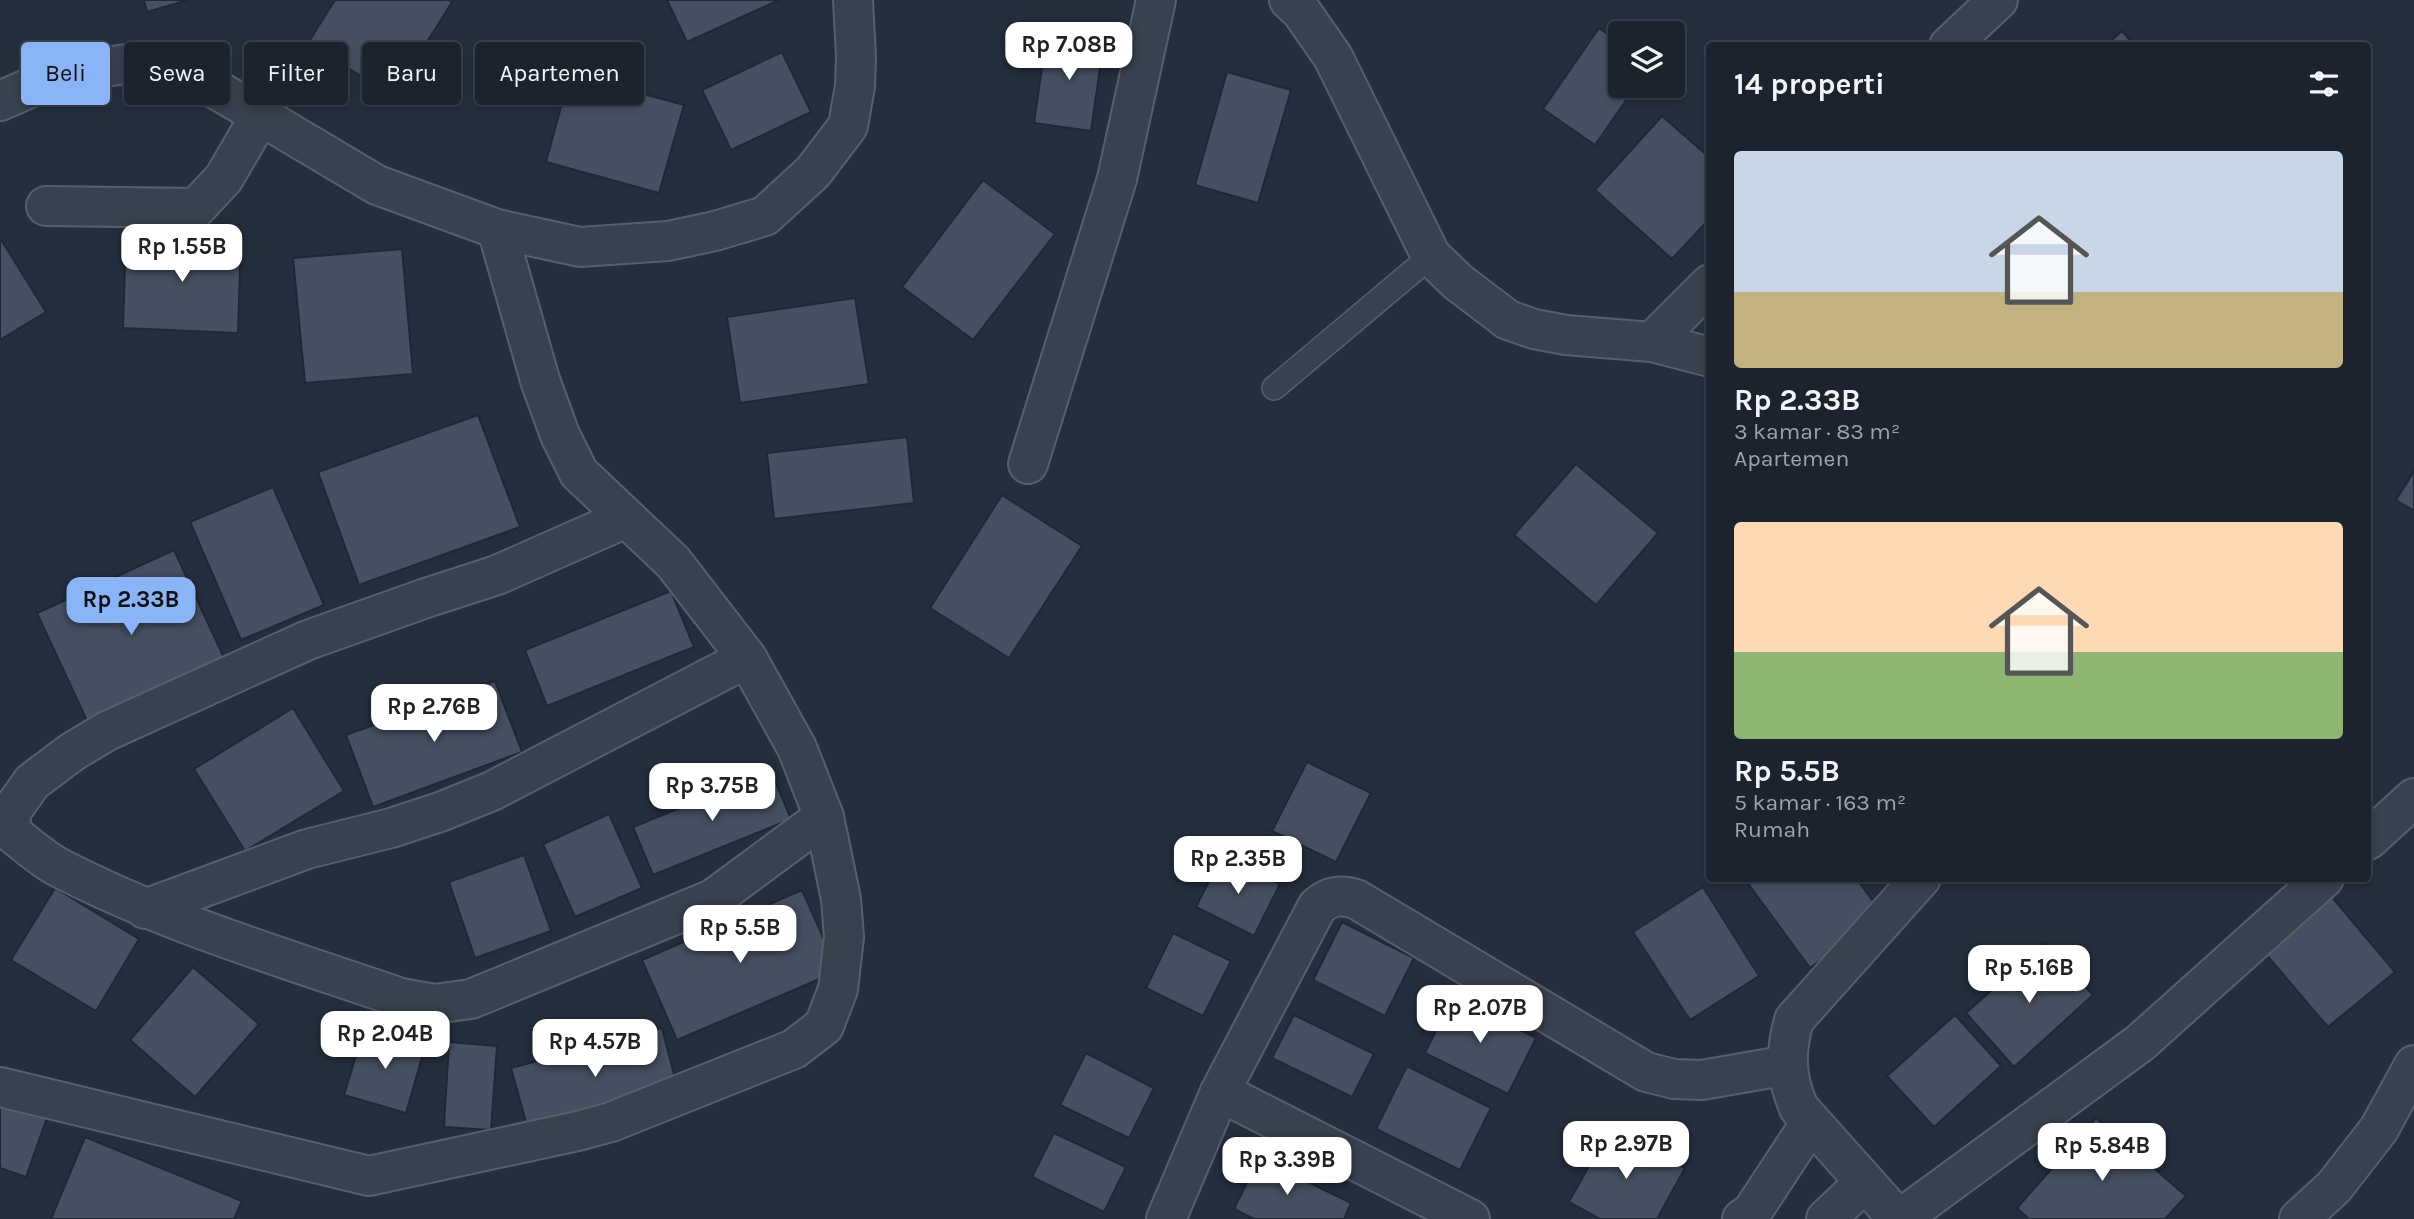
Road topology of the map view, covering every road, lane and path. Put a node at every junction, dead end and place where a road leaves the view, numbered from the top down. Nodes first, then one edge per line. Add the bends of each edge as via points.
1 (853, 0) edge
2 (1156, 0) edge
3 (1289, 0) edge
4 (1998, 0) edge
5 (1953, 42) edge
6 (0, 101) edge
7 (260, 116) junction
8 (46, 206) dead end
9 (497, 229) junction
10 (1431, 256) junction
11 (1706, 288) edge
12 (1652, 342) junction
13 (1706, 356) edge
14 (1275, 388) dead end
15 (1028, 464) dead end
16 (626, 518) junction
17 (747, 658) junction
18 (2414, 798) edge
19 (824, 817) junction
20 (4, 827) edge
21 (2371, 837) edge
22 (1917, 882) edge
23 (2320, 882) edge
24 (145, 909) junction
25 (1788, 1065) junction
26 (2414, 1065) edge
27 (0, 1087) edge
28 (1220, 1092) junction
29 (1811, 1122) junction
30 (1865, 1182) junction
31 (1166, 1219) edge
32 (1470, 1219) edge
33 (1742, 1219) edge
34 (1826, 1219) edge
35 (1899, 1219) edge
36 (2299, 1219) edge

1 - 9 street via 855,86 848,126 813,172 765,216 668,241 580,247
2 - 15 street via 1117,179
3 - 10 street via 1333,57
4 - 5 street
6 - 7 street via 66,72 127,64 177,66
7 - 8 street via 224,178 195,208
7 - 9 street via 377,185
9 - 16 street via 560,435 579,473
10 - 12 street via 1508,320 1566,335
10 - 14 lane
11 - 12 street
12 - 13 street
16 - 17 street via 673,562
16 - 20 street via 497,575 309,640 107,731 32,782
17 - 19 street via 797,748
17 - 24 street via 492,791 440,812 307,849
18 - 21 street
19 - 24 street via 713,899 471,999 434,1004 401,998
19 - 27 street via 844,937 838,989 824,1027 794,1049 611,1122 369,1176
20 - 24 street via 53,864
22 - 25 street via 1794,1020
23 - 35 street via 2140,1043
25 - 28 street via 1702,1080 1646,1072 1345,895 1317,906
25 - 29 street via 1789,1087 1798,1108
26 - 36 street via 2379,1129 2334,1187
28 - 31 street
28 - 32 street
29 - 30 street
29 - 33 street via 1752,1212
30 - 34 street
30 - 35 street

